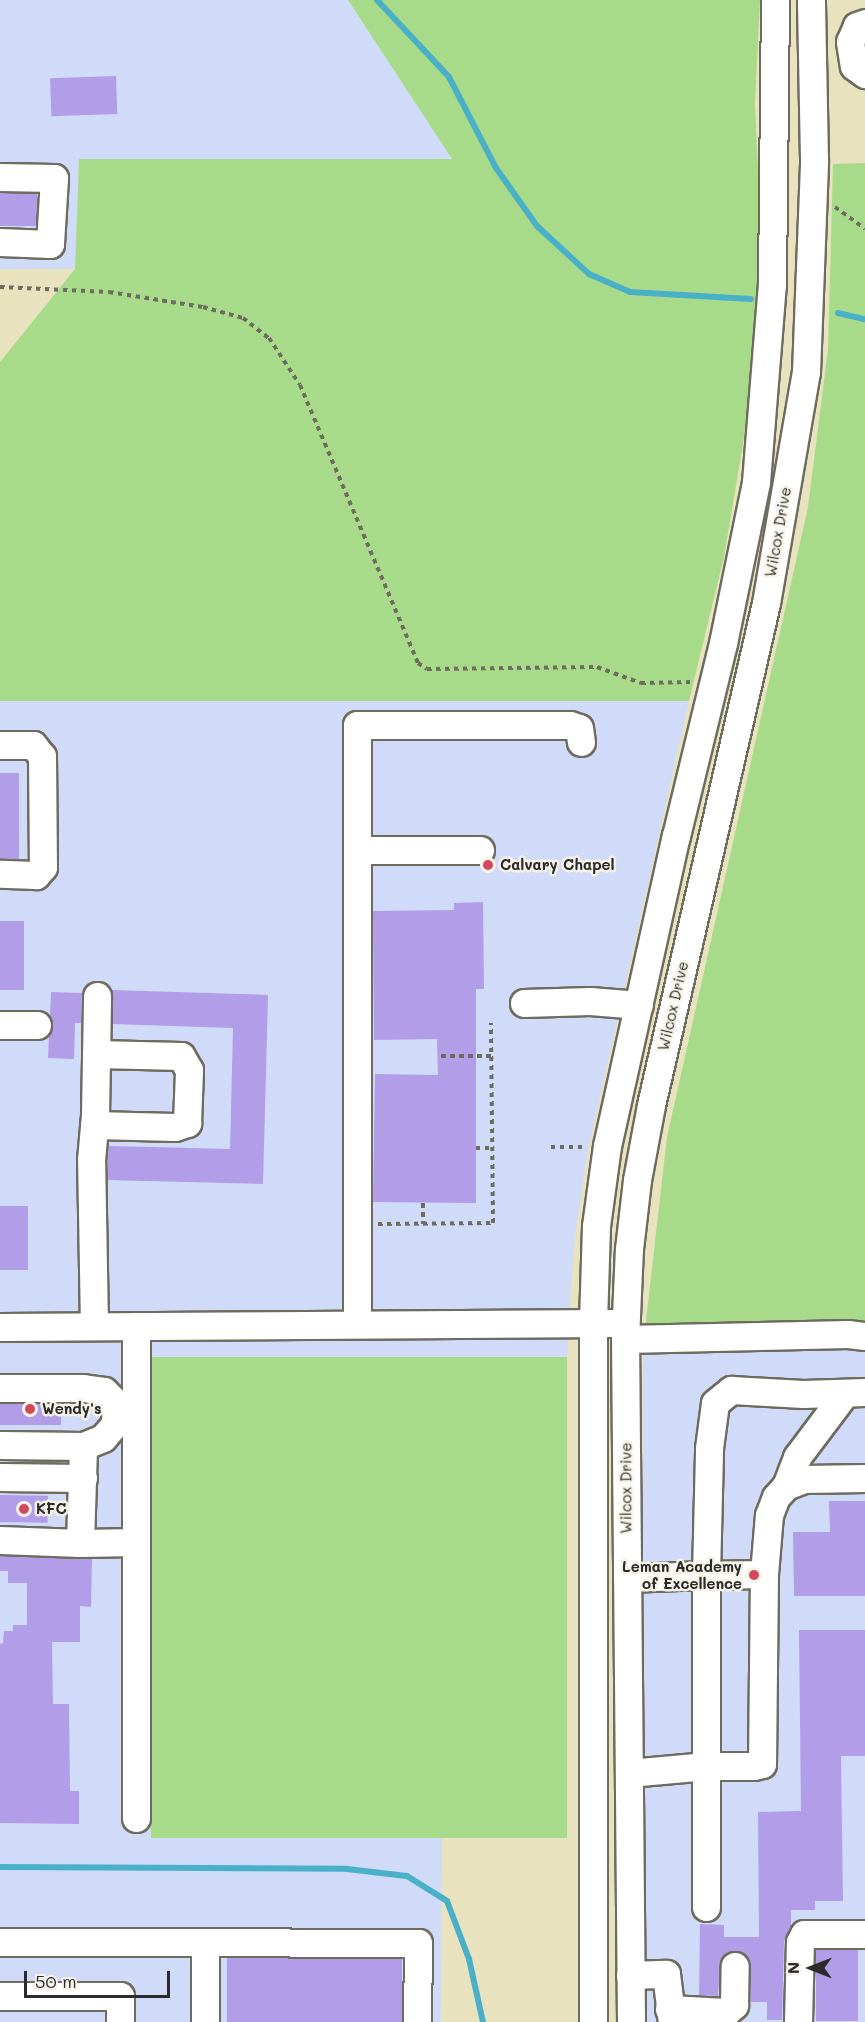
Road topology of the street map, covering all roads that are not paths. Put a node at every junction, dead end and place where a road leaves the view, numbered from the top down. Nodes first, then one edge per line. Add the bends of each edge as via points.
1 (776, 0) edge
2 (811, 0) edge
3 (865, 23) edge
4 (865, 74) edge
5 (0, 177) edge
6 (0, 242) edge
7 (582, 742) dead end
8 (0, 745) edge
9 (357, 850) junction
10 (480, 850) dead end
11 (0, 874) edge
12 (97, 996) dead end
13 (524, 1002) dead end
14 (639, 1005) junction
15 (0, 1025) edge
16 (37, 1025) dead end
17 (96, 1054) junction
18 (94, 1125) junction
19 (593, 1322) junction
20 (357, 1324) junction
21 (94, 1326) junction
22 (136, 1326) junction
23 (0, 1327) edge
24 (626, 1331) junction
25 (865, 1336) edge
26 (0, 1388) edge
27 (855, 1393) edge
28 (126, 1413) junction
29 (0, 1445) edge
30 (83, 1446) junction
31 (0, 1477) edge
32 (83, 1478) junction
33 (865, 1478) edge
34 (786, 1486) junction
35 (0, 1540) edge
36 (136, 1542) junction
37 (80, 1544) junction
38 (764, 1574) junction
39 (706, 1575) junction
40 (627, 1578) junction
41 (707, 1766) junction
42 (629, 1773) junction
43 (136, 1818) dead end
44 (706, 1907) dead end
45 (865, 1934) edge
46 (0, 1942) edge
47 (206, 1942) junction
48 (735, 1966) dead end
49 (630, 1975) junction
50 (0, 1996) edge
51 (670, 2015) edge
52 (120, 2022) edge
53 (206, 2022) edge
54 (417, 2022) edge
55 (593, 2022) edge
56 (631, 2022) edge
57 (798, 2022) edge

1 - 14 street, Wilcox Drive via 772,284 756,482
2 - 24 street, Wilcox Drive via 813,190 806,372 766,603 651,1105 636,1192
3 - 4 street via 857,26 850,42 854,66
5 - 6 street via 54,178 50,244
7 - 9 street via 579,728 570,725 357,725
8 - 11 street via 33,745 42,756 43,867 36,875
9 - 10 street
9 - 20 street
12 - 17 street
13 - 14 street
14 - 19 street, Wilcox Drive via 607,1146 596,1226
15 - 16 street
17 - 18 street
17 - 18 street via 181,1056 189,1070 187,1123 175,1127
18 - 21 street
19 - 20 street
19 - 24 street
19 - 55 street, Wilcox Drive
20 - 22 street
21 - 22 street
21 - 23 street
22 - 28 street
24 - 25 street
24 - 40 street, Wilcox Drive
26 - 28 street via 104,1391
27 - 34 street via 797,1456
27 - 39 street via 731,1390 715,1403 709,1448
28 - 30 street via 103,1438
28 - 36 street
29 - 30 street
30 - 32 street
31 - 32 street
32 - 37 street
33 - 34 street via 804,1479
34 - 38 street via 776,1497 769,1515
35 - 37 street
36 - 37 street
36 - 43 street
38 - 39 street
38 - 41 street via 762,1764
39 - 40 street
39 - 41 street
40 - 42 street, Wilcox Drive
41 - 42 street
41 - 44 street
42 - 49 street, Wilcox Drive
45 - 57 street via 804,1934 800,1942
46 - 47 street
47 - 53 street
47 - 54 street via 418,1943
48 - 51 street via 734,2005 726,2012
49 - 51 street via 666,1974
49 - 56 street, Wilcox Drive
50 - 52 street via 120,1996

